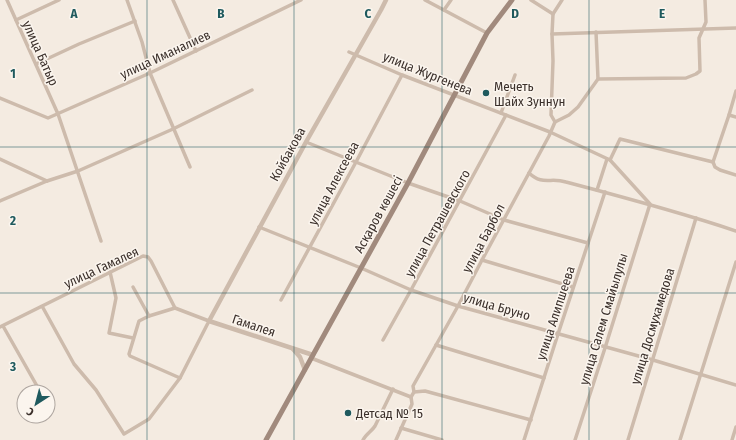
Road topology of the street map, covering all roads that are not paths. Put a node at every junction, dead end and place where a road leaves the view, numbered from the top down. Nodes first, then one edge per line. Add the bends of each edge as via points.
1 (7, 0) edge
2 (59, 0) edge
3 (127, 0) edge
4 (173, 0) edge
5 (301, 0) edge
6 (386, 0) edge
7 (425, 0) edge
8 (451, 0) edge
9 (512, 0) edge
10 (531, 0) edge
11 (562, 0) edge
12 (705, 0) edge
13 (444, 10) junction
14 (553, 14) junction
15 (16, 20) junction
16 (135, 21) junction
17 (736, 28) edge
18 (702, 30) junction
19 (596, 32) junction
20 (487, 33) junction
21 (552, 34) junction
22 (196, 51) junction
23 (349, 52) dead end
24 (356, 54) junction
25 (36, 64) junction
26 (150, 73) junction
27 (402, 74) junction
28 (515, 76) dead end
29 (598, 79) junction
30 (252, 90) dead end
31 (736, 91) edge
32 (454, 94) junction
33 (0, 98) edge
34 (501, 113) junction
35 (58, 114) junction
36 (506, 115) junction
37 (729, 115) junction
38 (736, 118) edge
39 (555, 122) junction
40 (173, 129) junction
41 (550, 132) junction
42 (306, 142) junction
43 (0, 159) edge
44 (608, 159) junction
45 (356, 162) junction
46 (713, 162) junction
47 (190, 168) dead end
48 (78, 171) junction
49 (530, 173) junction
50 (736, 175) edge
51 (47, 181) junction
52 (408, 183) junction
53 (598, 190) junction
54 (605, 192) junction
55 (0, 201) edge
56 (460, 201) junction
57 (650, 204) junction
58 (696, 218) junction
59 (504, 220) junction
60 (259, 227) junction
61 (736, 232) edge
62 (101, 241) dead end
63 (588, 243) junction
64 (310, 248) junction
65 (482, 260) junction
66 (736, 262) edge
67 (361, 268) junction
68 (110, 272) junction
69 (133, 287) dead end
70 (573, 287) junction
71 (412, 290) junction
72 (281, 300) dead end
73 (42, 306) junction
74 (458, 306) junction
75 (176, 308) junction
76 (149, 316) junction
77 (209, 321) junction
78 (2, 326) edge
79 (558, 334) junction
80 (134, 338) junction
81 (382, 340) dead end
82 (436, 345) junction
83 (606, 348) junction
84 (293, 349) junction
85 (312, 357) junction
86 (653, 360) junction
87 (304, 370) junction
88 (700, 374) junction
89 (180, 378) junction
90 (544, 378) junction
91 (36, 384) edge
92 (736, 385) edge
93 (392, 389) junction
94 (414, 392) junction
95 (411, 397) junction
96 (531, 420) junction
97 (736, 427) edge
98 (402, 428) junction
99 (266, 440) edge
100 (363, 440) edge
101 (396, 440) edge
102 (442, 440) edge
103 (524, 440) edge
104 (575, 440) edge
105 (628, 440) edge
106 (680, 440) edge
107 (732, 440) edge

1 - 15 street, улица Батыр
2 - 15 street
3 - 16 street
4 - 22 street
5 - 22 street, улица Иманалиев
6 - 24 street, Койбакова
7 - 13 street
8 - 13 street
9 - 20 main road, Асқаров көшесі
10 - 14 street
11 - 14 street
12 - 18 street via 706,22
13 - 20 street
14 - 21 street
15 - 25 street, улица Батыр
16 - 25 street
16 - 26 street
17 - 18 street
18 - 19 street
18 - 29 street via 699,38 700,70 696,74 686,78
19 - 21 street
19 - 29 street
20 - 32 main road, Асқаров көшесі
21 - 39 street via 551,115
22 - 26 street, улица Иманалиев
23 - 24 street, улица Жургенева
24 - 27 street, улица Жургенева
24 - 42 street, Койбакова
25 - 35 street, улица Батыр
26 - 35 street, улица Иманалиев
26 - 40 street
27 - 32 street, улица Жургенева
27 - 45 street, улица Алексеева
28 - 34 street
29 - 39 street via 578,107
30 - 40 street
31 - 37 street
32 - 34 street, улица Жургенева
32 - 52 main road, Асқаров көшесі
33 - 35 street via 48,118
34 - 36 street, улица Жургенева
35 - 48 street, улица Батыр
36 - 41 street, улица Жургенева
36 - 56 street, улица Петрашевского
37 - 38 street
37 - 46 street
39 - 41 street, улица Барбол
40 - 47 street
40 - 48 street
41 - 44 street, улица Жургенева
41 - 49 street, улица Барбол
42 - 45 street
42 - 60 street, Койбакова
43 - 51 street
44 - 46 street via 620,139
44 - 53 street
44 - 57 street
45 - 52 street
45 - 64 street, улица Алексеева
46 - 50 street via 720,170
48 - 51 street
48 - 62 street, улица Батыр
49 - 53 street via 538,180 561,180
49 - 59 street, улица Барбол
51 - 55 street
52 - 56 street
52 - 67 main road, Асқаров көшесі
53 - 54 street
54 - 57 street
54 - 63 street, улица Алипшеева
56 - 59 street
56 - 71 street, улица Петрашевского
57 - 58 street
57 - 83 street, улица Салем Смайылулы
58 - 61 street
58 - 86 street, улица Досмухамедова
59 - 63 street
59 - 65 street, улица Барбол
60 - 64 street, улица Бруно
60 - 77 street, Койбакова
63 - 70 street, улица Алипшеева
64 - 67 street, улица Бруно
64 - 72 street, улица Алексеева
65 - 70 street
65 - 74 street, улица Барбол
66 - 88 street
67 - 71 street, улица Бруно
67 - 85 main road, Асқаров көшесі
68 - 73 street, улица Гамалея
68 - 75 street, улица Гамалея via 143,256 148,257
68 - 80 street via 116,298 110,332
69 - 76 street
70 - 79 street, улица Алипшеева
71 - 74 street, улица Бруно
71 - 81 street, улица Петрашевского
73 - 78 street, улица Гамалея
73 - 89 street via 74,364 96,390 124,434 149,419
74 - 79 street, улица Бруно
74 - 82 street, улица Барбол
75 - 76 street
75 - 77 street
76 - 80 street via 138,322
77 - 84 street, Гамалея
77 - 89 street
78 - 91 street
79 - 83 street, улица Бруно
79 - 90 street, улица Алипшеева
80 - 89 street via 130,356
82 - 90 street
82 - 94 street, улица Барбол via 413,386
83 - 86 street, улица Бруно
83 - 104 street, улица Салем Смайылулы
84 - 85 street, Гамалея
84 - 87 street via 300,357
85 - 87 main road, Асқаров көшесі
85 - 93 street
86 - 88 street, улица Бруно
86 - 105 street, улица Досмухамедова
87 - 99 main road, Асқаров көшесі
88 - 92 street, улица Бруно
88 - 106 street
90 - 96 street, улица Алипшеева
93 - 95 street
93 - 100 street via 375,426
94 - 95 street, улица Барбол
94 - 96 street via 425,391
95 - 98 street, улица Барбол via 412,404
96 - 103 street, улица Алипшеева
97 - 107 street
98 - 101 street, улица Барбол
98 - 102 street

